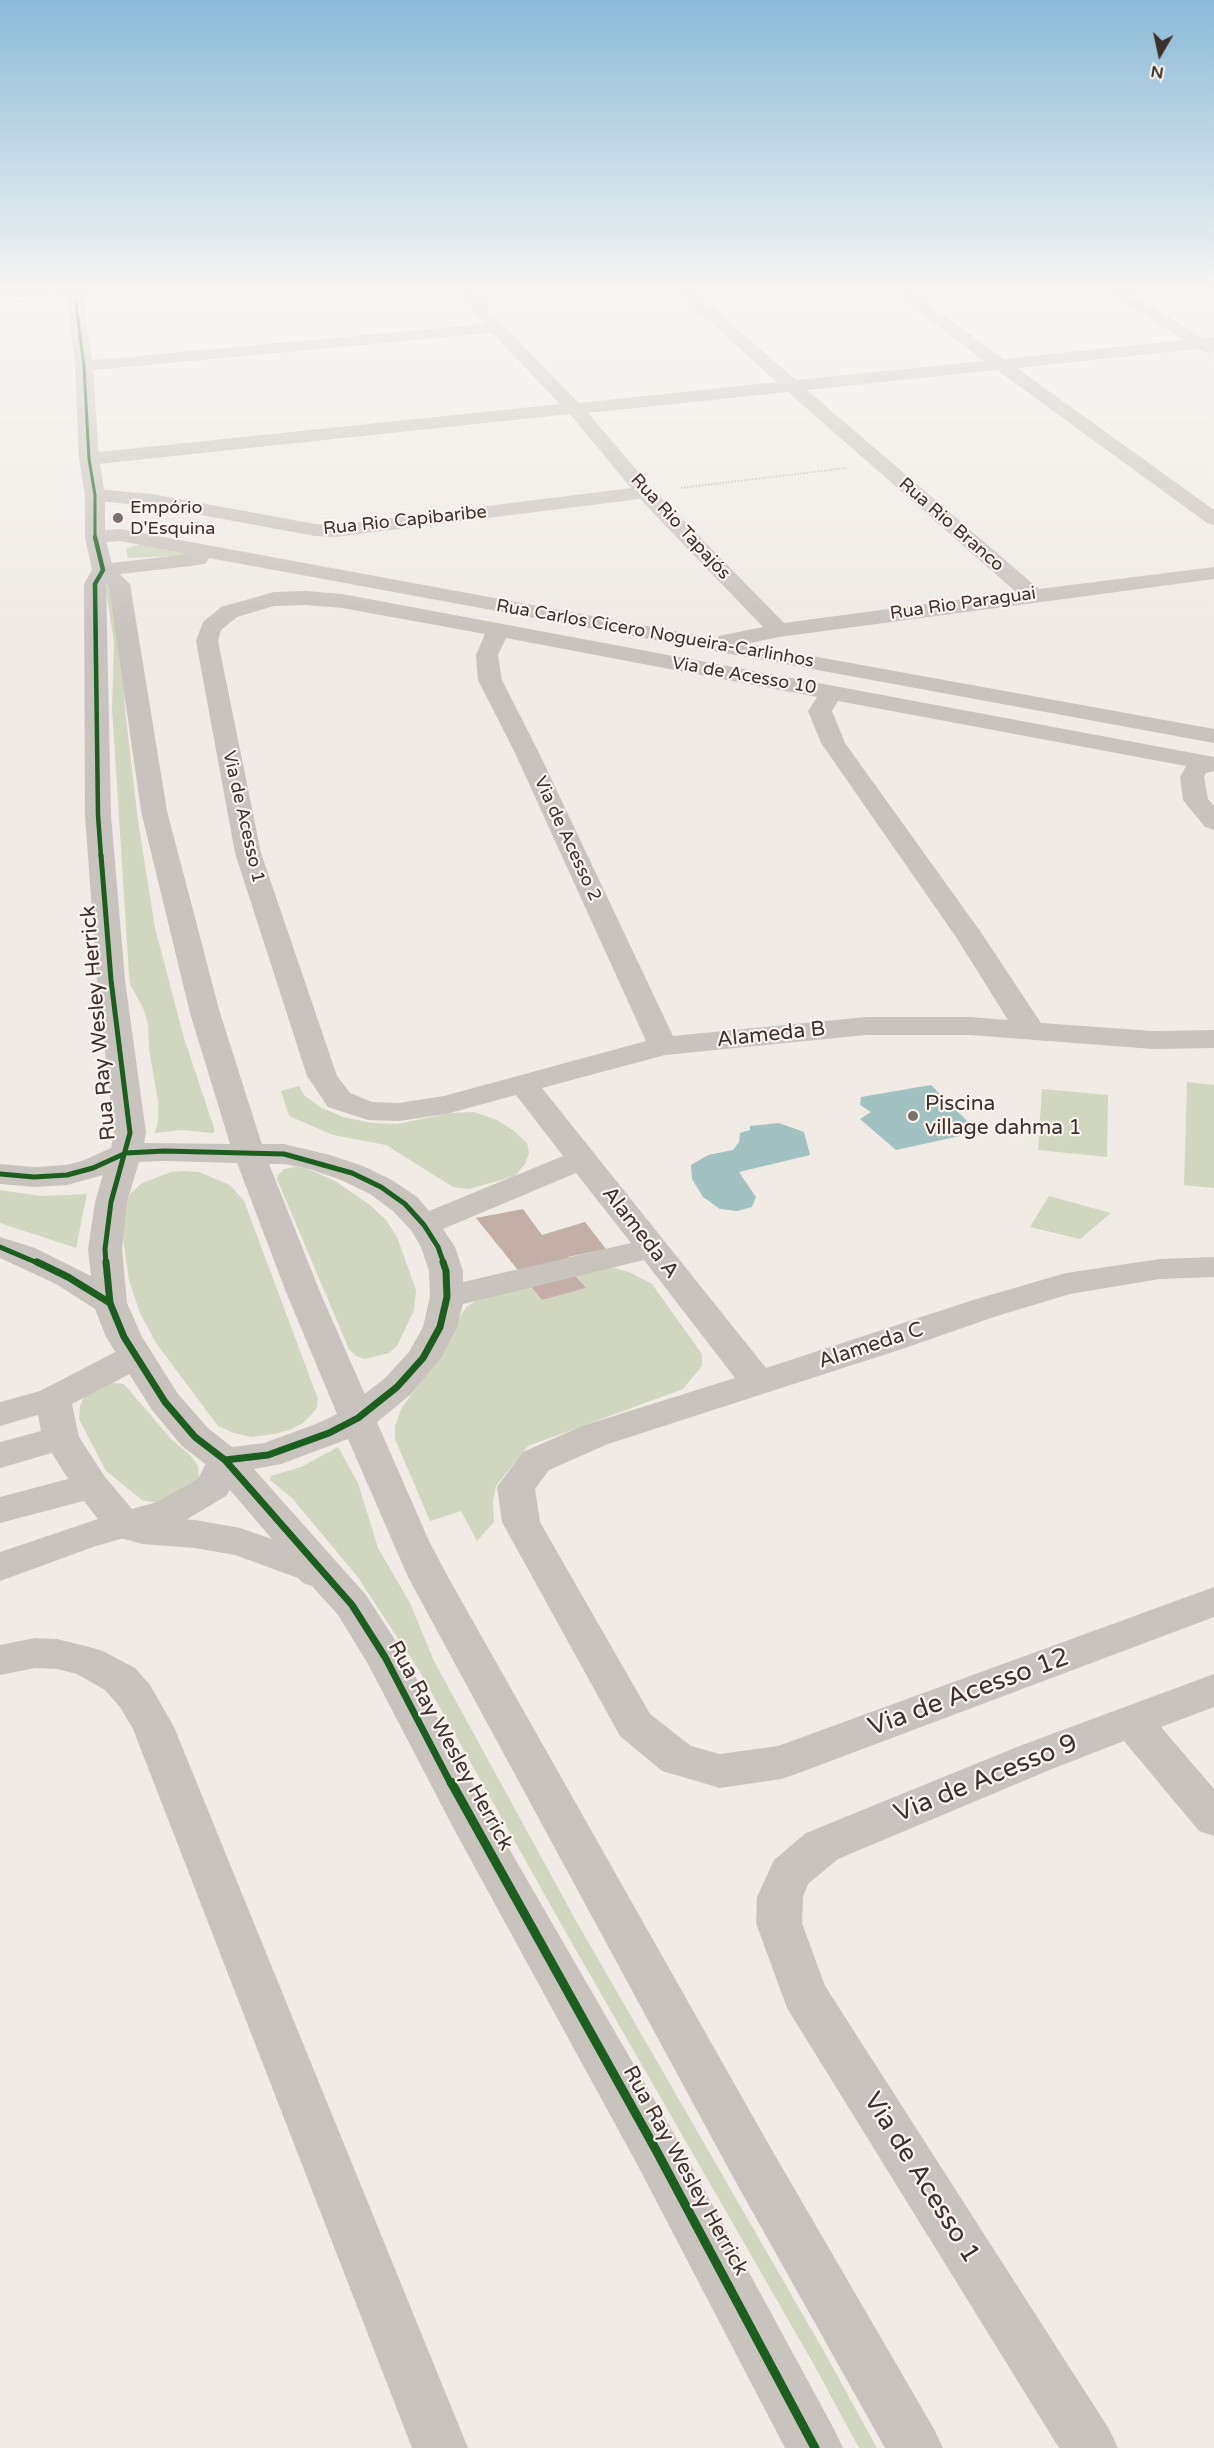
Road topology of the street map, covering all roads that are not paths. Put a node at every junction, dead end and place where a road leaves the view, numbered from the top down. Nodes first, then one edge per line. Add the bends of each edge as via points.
1 (86, 403) edge
2 (569, 403) edge
3 (640, 403) edge
4 (811, 403) edge
5 (1054, 403) edge
6 (576, 410) junction
7 (89, 459) junction
8 (645, 492) junction
9 (95, 495) junction
10 (1214, 519) edge
11 (99, 553) junction
12 (239, 558) junction
13 (1214, 573) edge
14 (1032, 595) junction
15 (274, 599) joint
16 (779, 630) junction
17 (498, 631) junction
18 (714, 644) junction
19 (831, 692) junction
20 (1214, 736) edge
21 (1210, 763) edge
22 (1214, 822) edge
23 (1032, 1031) junction
24 (1214, 1039) edge
25 (663, 1046) junction
26 (523, 1084) junction
27 (339, 1100) joint
28 (126, 1154) junction
29 (249, 1154) junction
30 (582, 1159) junction
31 (0, 1174) edge
32 (424, 1225) junction
33 (0, 1247) edge
34 (652, 1248) junction
35 (1214, 1267) edge
36 (447, 1297) junction
37 (110, 1303) junction
38 (136, 1356) junction
39 (757, 1381) junction
40 (54, 1399) junction
41 (0, 1414) edge
42 (358, 1418) junction
43 (61, 1438) junction
44 (0, 1455) edge
45 (225, 1460) junction
46 (92, 1486) junction
47 (0, 1510) edge
48 (123, 1525) junction
49 (0, 1567) edge
50 (1214, 1601) edge
51 (351, 1605) junction
52 (0, 1660) edge
53 (1214, 1690) edge
54 (1132, 1721) junction
55 (720, 1771) joint
56 (1214, 1819) edge
57 (780, 1897) joint
58 (440, 2448) edge
59 (815, 2448) edge
60 (915, 2448) edge
61 (1090, 2448) edge

1 - 7 street, Rua Ray Wesley Herrick
2 - 6 street, Rua Rio Tapajós
3 - 6 street
4 - 14 street, Rua Rio Branco
5 - 10 street
6 - 7 street
6 - 8 street, Rua Rio Tapajós
7 - 9 street, Rua Ray Wesley Herrick
8 - 9 street, Rua Rio Capibaribe via 335,531 152,500
8 - 16 street, Rua Rio Tapajós
9 - 11 street, Rua Ray Wesley Herrick
11 - 12 street via 188,560
11 - 12 street, Rua Carlos Cicero Nogueira-Carlinhos via 120,535
11 - 28 street, Rua Ray Wesley Herrick via 95,584 98,815 111,980 130,1133
11 - 29 street via 119,584 154,811 205,1013
12 - 18 street, Rua Carlos Cicero Nogueira-Carlinhos
13 - 14 street, Rua Rio Paraguai
14 - 16 street, Rua Rio Paraguai
15 - 17 street, Via de Acesso 10 via 342,601
15 - 27 street, Via de Acesso 1 via 229,612 211,627 207,641 248,853 322,1076
16 - 18 street, Rua Rio Paraguai
17 - 19 street, Via de Acesso 10
17 - 25 street, Via de Acesso 2 via 487,655 489,680
18 - 20 street, Rua Carlos Cicero Nogueira-Carlinhos
19 - 21 street, Via de Acesso 10
19 - 23 street via 820,711 833,743
21 - 22 street via 1196,769 1192,777 1196,800
23 - 24 street, Alameda B via 1153,1040
23 - 25 street, Alameda B via 970,1026 866,1026
25 - 26 street, Alameda B
26 - 27 street, Alameda B via 446,1105 399,1112 368,1111
26 - 30 street, Alameda A
28 - 29 street
28 - 31 street via 67,1175
28 - 37 street, Rua Ray Wesley Herrick via 111,1202 105,1250
29 - 32 street via 284,1154 352,1173 405,1204
29 - 42 street
30 - 32 street
30 - 34 street, Alameda A
32 - 36 street via 438,1247 446,1271
33 - 37 street via 68,1276
34 - 36 street
34 - 39 street, Alameda A
35 - 39 street, Alameda C via 1160,1269 1066,1284
36 - 42 street via 440,1327 423,1358 397,1387
37 - 38 street, Rua Ray Wesley Herrick
38 - 40 street
38 - 45 street, Rua Ray Wesley Herrick via 165,1402
39 - 55 street, Alameda C via 595,1434 536,1461 516,1487 521,1522 635,1725 677,1759
40 - 41 street
40 - 43 street
42 - 45 street via 268,1455
42 - 60 street via 428,1577 751,2161
43 - 44 street
43 - 46 street
45 - 48 street via 213,1487 205,1494 170,1512
45 - 51 street, Rua Ray Wesley Herrick
46 - 47 street
46 - 48 street
48 - 49 street
48 - 51 street via 240,1542 312,1568
50 - 55 street, Via de Acesso 12 via 781,1762
51 - 59 street, Rua Ray Wesley Herrick via 385,1657
52 - 58 street via 35,1653 89,1662 120,1679 153,1727
53 - 54 street, Via de Acesso 9
54 - 56 street
54 - 57 street, Via de Acesso 9 via 822,1846 790,1873
57 - 61 street, Via de Acesso 1 via 779,1923 804,1994

